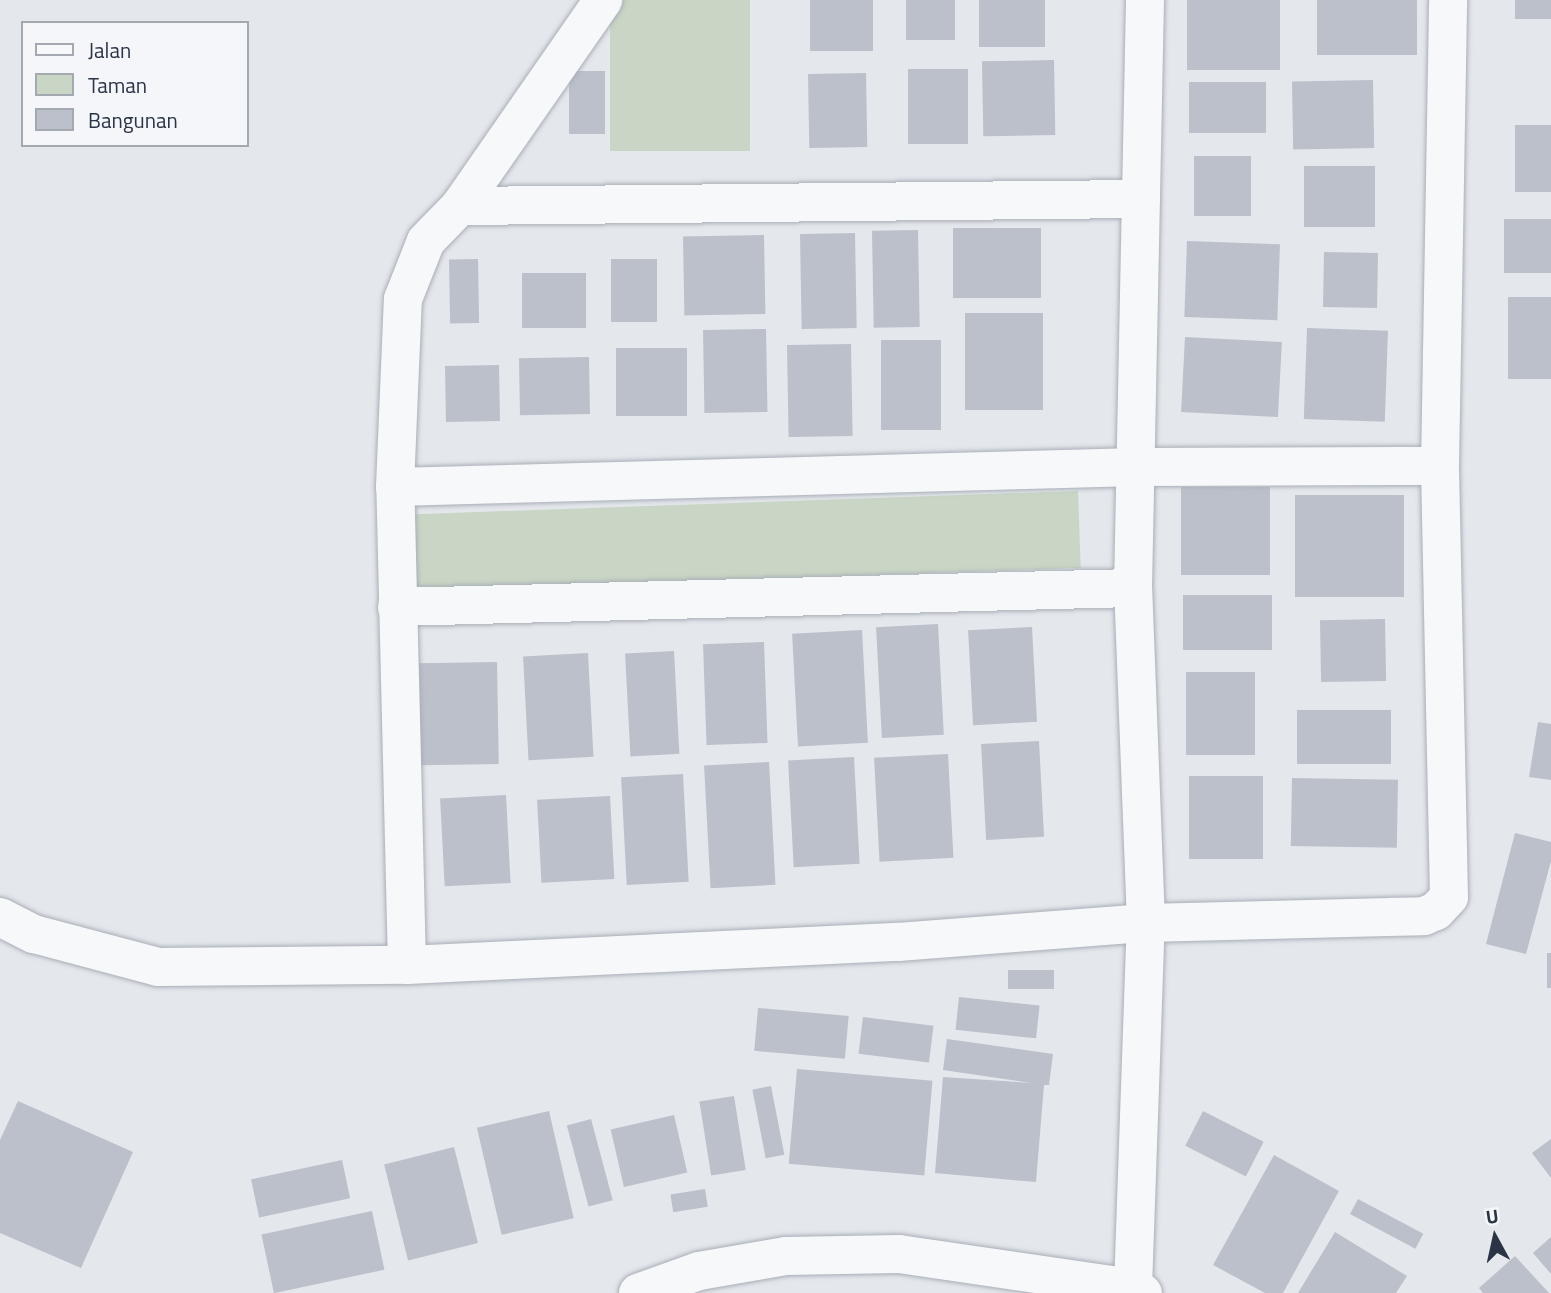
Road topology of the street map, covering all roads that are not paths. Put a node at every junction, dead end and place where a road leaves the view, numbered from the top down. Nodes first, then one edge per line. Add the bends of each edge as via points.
1 (603, 0) edge
2 (1145, 0) edge
3 (1448, 0) edge
4 (1141, 199) junction
5 (460, 206) junction
6 (1440, 466) junction
7 (1138, 467) junction
8 (395, 487) junction
9 (1133, 588) junction
10 (397, 607) junction
11 (0, 917) edge
12 (1146, 923) junction
13 (407, 965) junction
14 (1138, 1290) edge
15 (638, 1293) edge

1 - 5 street
2 - 4 street
3 - 6 street
4 - 5 street
4 - 7 street
5 - 8 street via 426,241 403,299
6 - 7 street
6 - 12 street via 1449,897 1424,916
7 - 8 street
7 - 9 street
8 - 10 street
9 - 10 street
9 - 12 street
10 - 13 street
11 - 13 street via 34,934 158,967
12 - 13 street via 898,942
12 - 14 street
14 - 15 street via 898,1254 786,1256 699,1271

